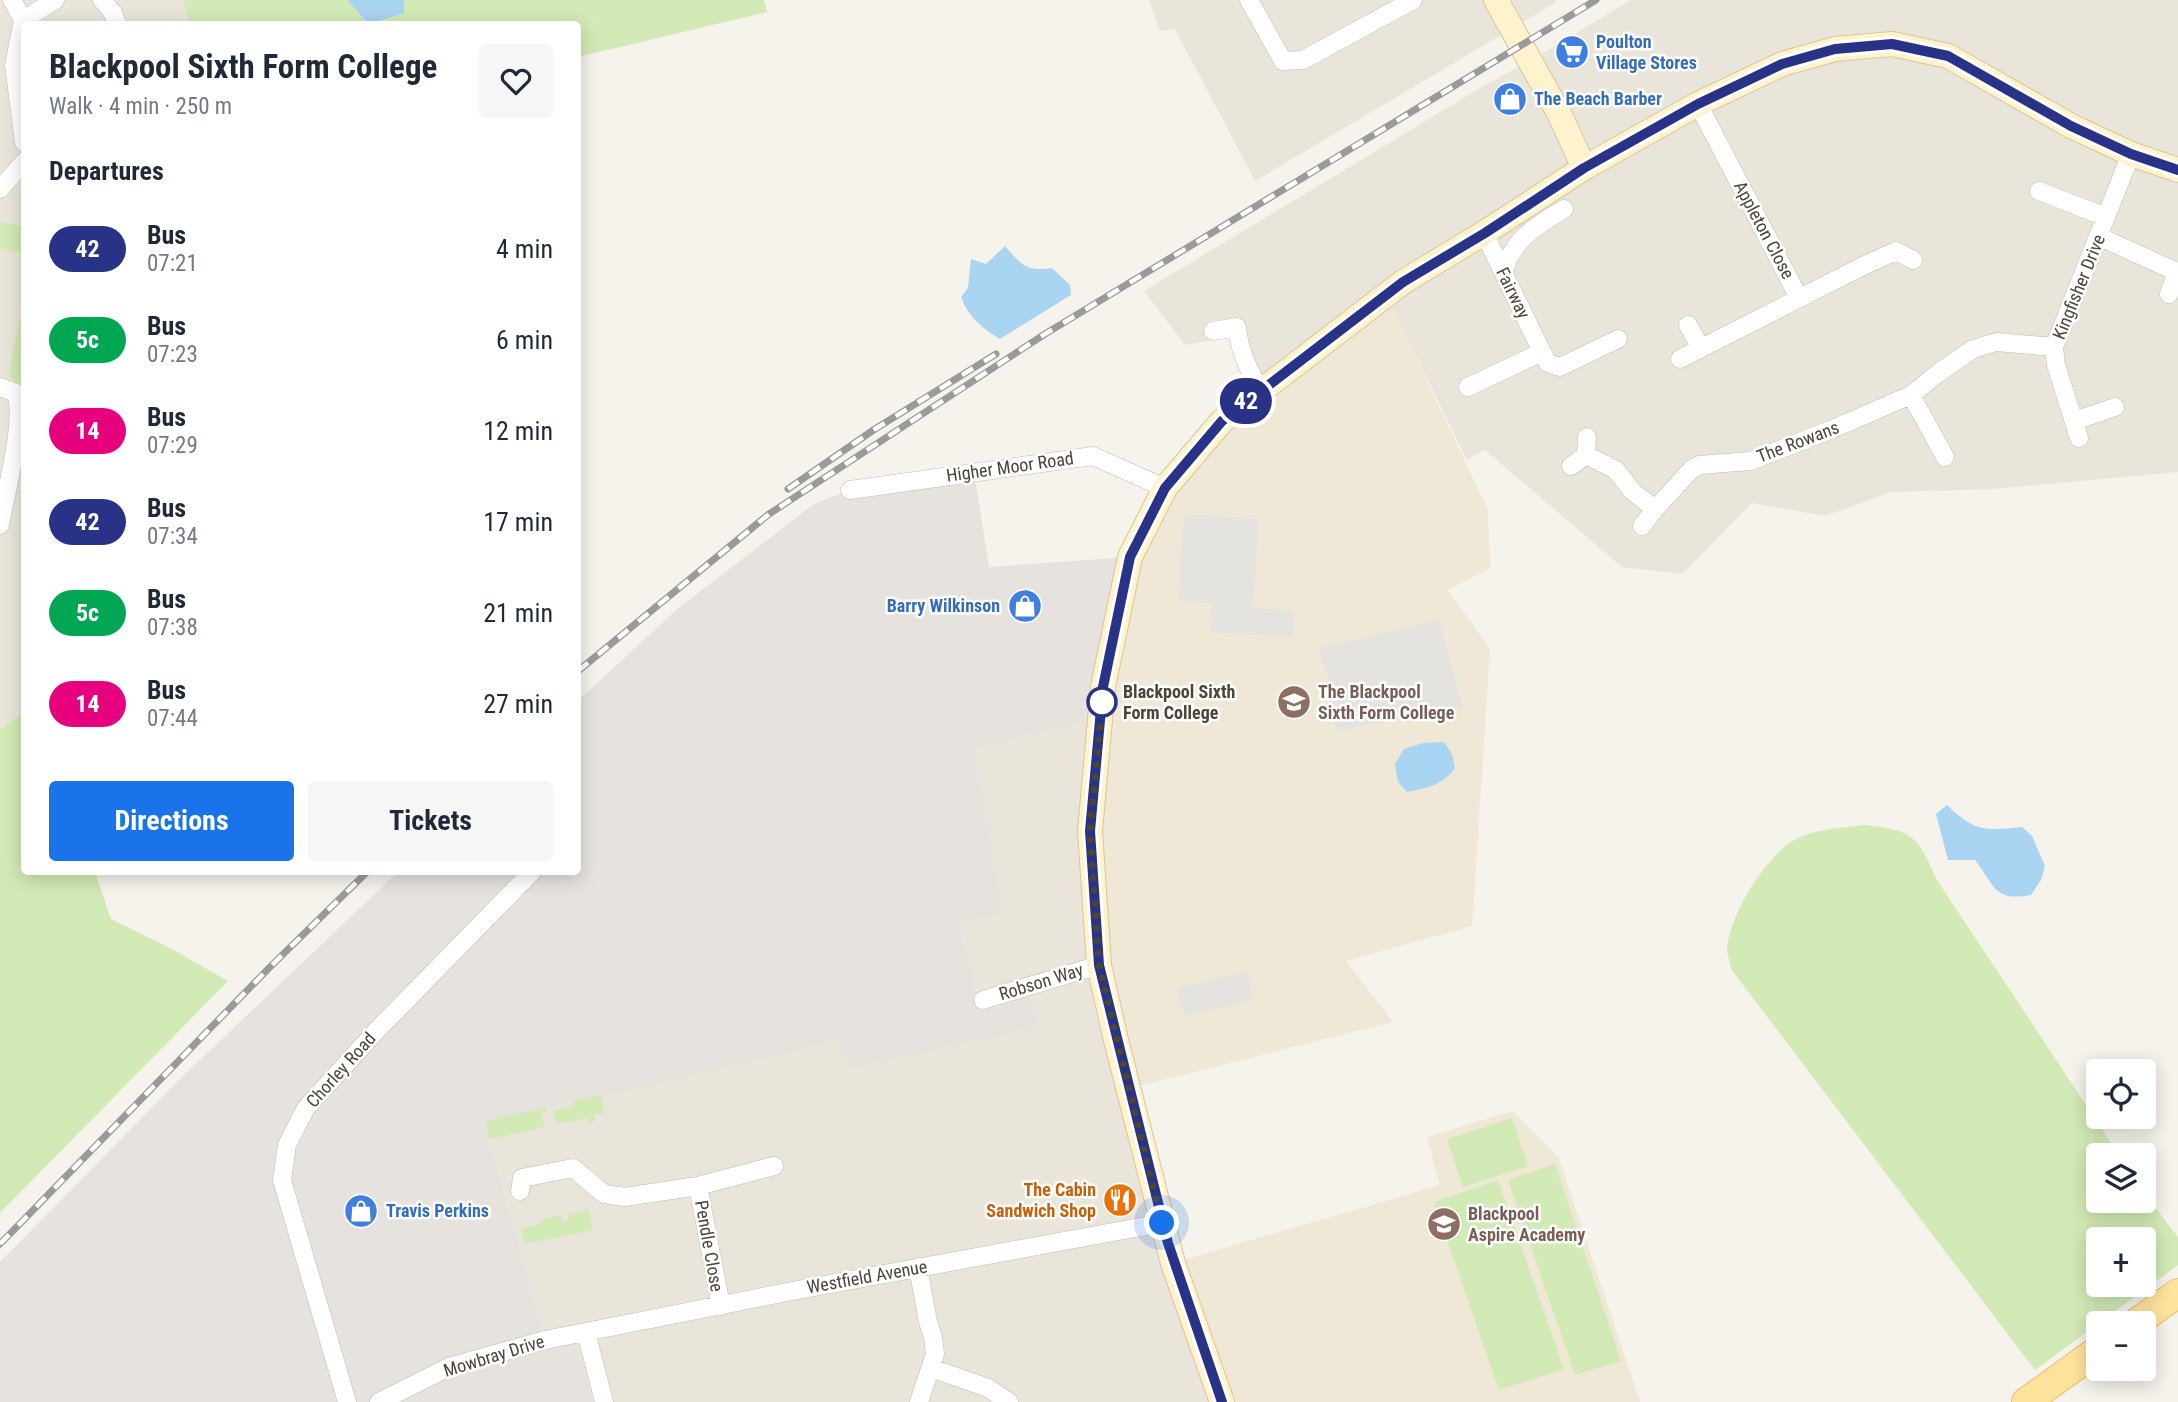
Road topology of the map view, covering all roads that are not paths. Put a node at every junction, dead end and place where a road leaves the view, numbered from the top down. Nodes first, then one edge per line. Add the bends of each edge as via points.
1 (12, 0) edge
2 (55, 0) edge
3 (102, 0) edge
4 (1249, 0) edge
5 (1413, 0) edge
6 (1496, 0) edge
7 (23, 20) joint
8 (116, 21) edge
9 (21, 30) edge
10 (1698, 104) junction
11 (21, 119) edge
12 (2131, 154) junction
13 (21, 166) edge
14 (1584, 168) junction
15 (2178, 170) edge
16 (0, 190) edge
17 (2039, 191) dead end
18 (1564, 209) dead end
19 (2106, 217) junction
20 (1485, 233) junction
21 (2100, 237) junction
22 (1913, 260) dead end
23 (1503, 272) junction
24 (2178, 272) edge
25 (2169, 294) dead end
26 (1800, 298) junction
27 (1688, 325) dead end
28 (1213, 331) dead end
29 (1618, 339) dead end
30 (2054, 347) junction
31 (1701, 348) junction
32 (1542, 352) junction
33 (1680, 359) dead end
34 (1468, 387) dead end
35 (8, 390) edge
36 (1260, 390) junction
37 (1911, 395) junction
38 (2115, 407) dead end
39 (1581, 452) dead end
40 (1945, 457) dead end
41 (1165, 488) junction
42 (850, 490) dead end
43 (1655, 509) junction
44 (0, 521) edge
45 (1642, 526) dead end
46 (529, 875) edge
47 (1099, 965) junction
48 (983, 1000) dead end
49 (774, 1166) dead end
50 (518, 1178) dead end
51 (698, 1185) junction
52 (1162, 1223) junction
53 (918, 1267) junction
54 (2178, 1293) edge
55 (720, 1306) junction
56 (2153, 1311) edge
57 (579, 1333) junction
58 (2086, 1359) edge
59 (931, 1368) junction
60 (347, 1402) edge
61 (379, 1402) edge
62 (604, 1402) edge
63 (919, 1402) edge
64 (1009, 1402) edge
65 (1222, 1402) edge
66 (2026, 1402) edge

1 - 7 street
2 - 7 street
3 - 8 street
4 - 5 street via 1283,61 1303,60
6 - 14 main road
9 - 11 street via 14,65
10 - 12 main road via 1782,64 1835,49 1892,44 1948,56 2071,126
10 - 14 main road
10 - 26 street, Appleton Close
12 - 15 main road
12 - 19 street, Kingfisher Drive
13 - 16 street
14 - 20 main road
17 - 19 street
18 - 23 street via 1516,244
19 - 21 street, Kingfisher Drive
20 - 23 street, Fairway
20 - 36 main road via 1403,282
21 - 24 street
21 - 30 street, Kingfisher Drive
22 - 26 street, Appleton Close via 1898,243
23 - 32 street, Fairway
24 - 25 street
26 - 31 street
27 - 31 street
28 - 36 street via 1237,327 1246,365
29 - 32 street via 1560,367 1548,363
30 - 37 street, The Rowans via 1996,342 1973,349
30 - 38 street, Kingfisher Drive via 2077,430
31 - 33 street
32 - 34 street
35 - 44 street via 20,403
36 - 41 main road via 1222,421
37 - 40 street
37 - 43 street, The Rowans via 1751,461 1699,465
39 - 43 street via 1615,470
41 - 42 street, Higher Moor Road via 1093,456
41 - 47 main road via 1130,557 1103,687 1090,831
43 - 45 street, The Rowans
46 - 60 street, Chorley Road via 306,1108 287,1145 282,1180
47 - 48 street, Robson Way
47 - 52 main road
49 - 51 street, Pendle Close
50 - 51 street, Pendle Close via 573,1168 612,1196
51 - 55 street, Pendle Close
52 - 53 street, Westfield Avenue
52 - 65 main road
53 - 55 street, Westfield Avenue
53 - 59 street via 933,1337
54 - 56 main road
55 - 57 street, Westfield Avenue
57 - 61 street, Mowbray Drive via 460,1363
57 - 62 street
58 - 66 main road
59 - 63 street
59 - 64 street via 988,1388

